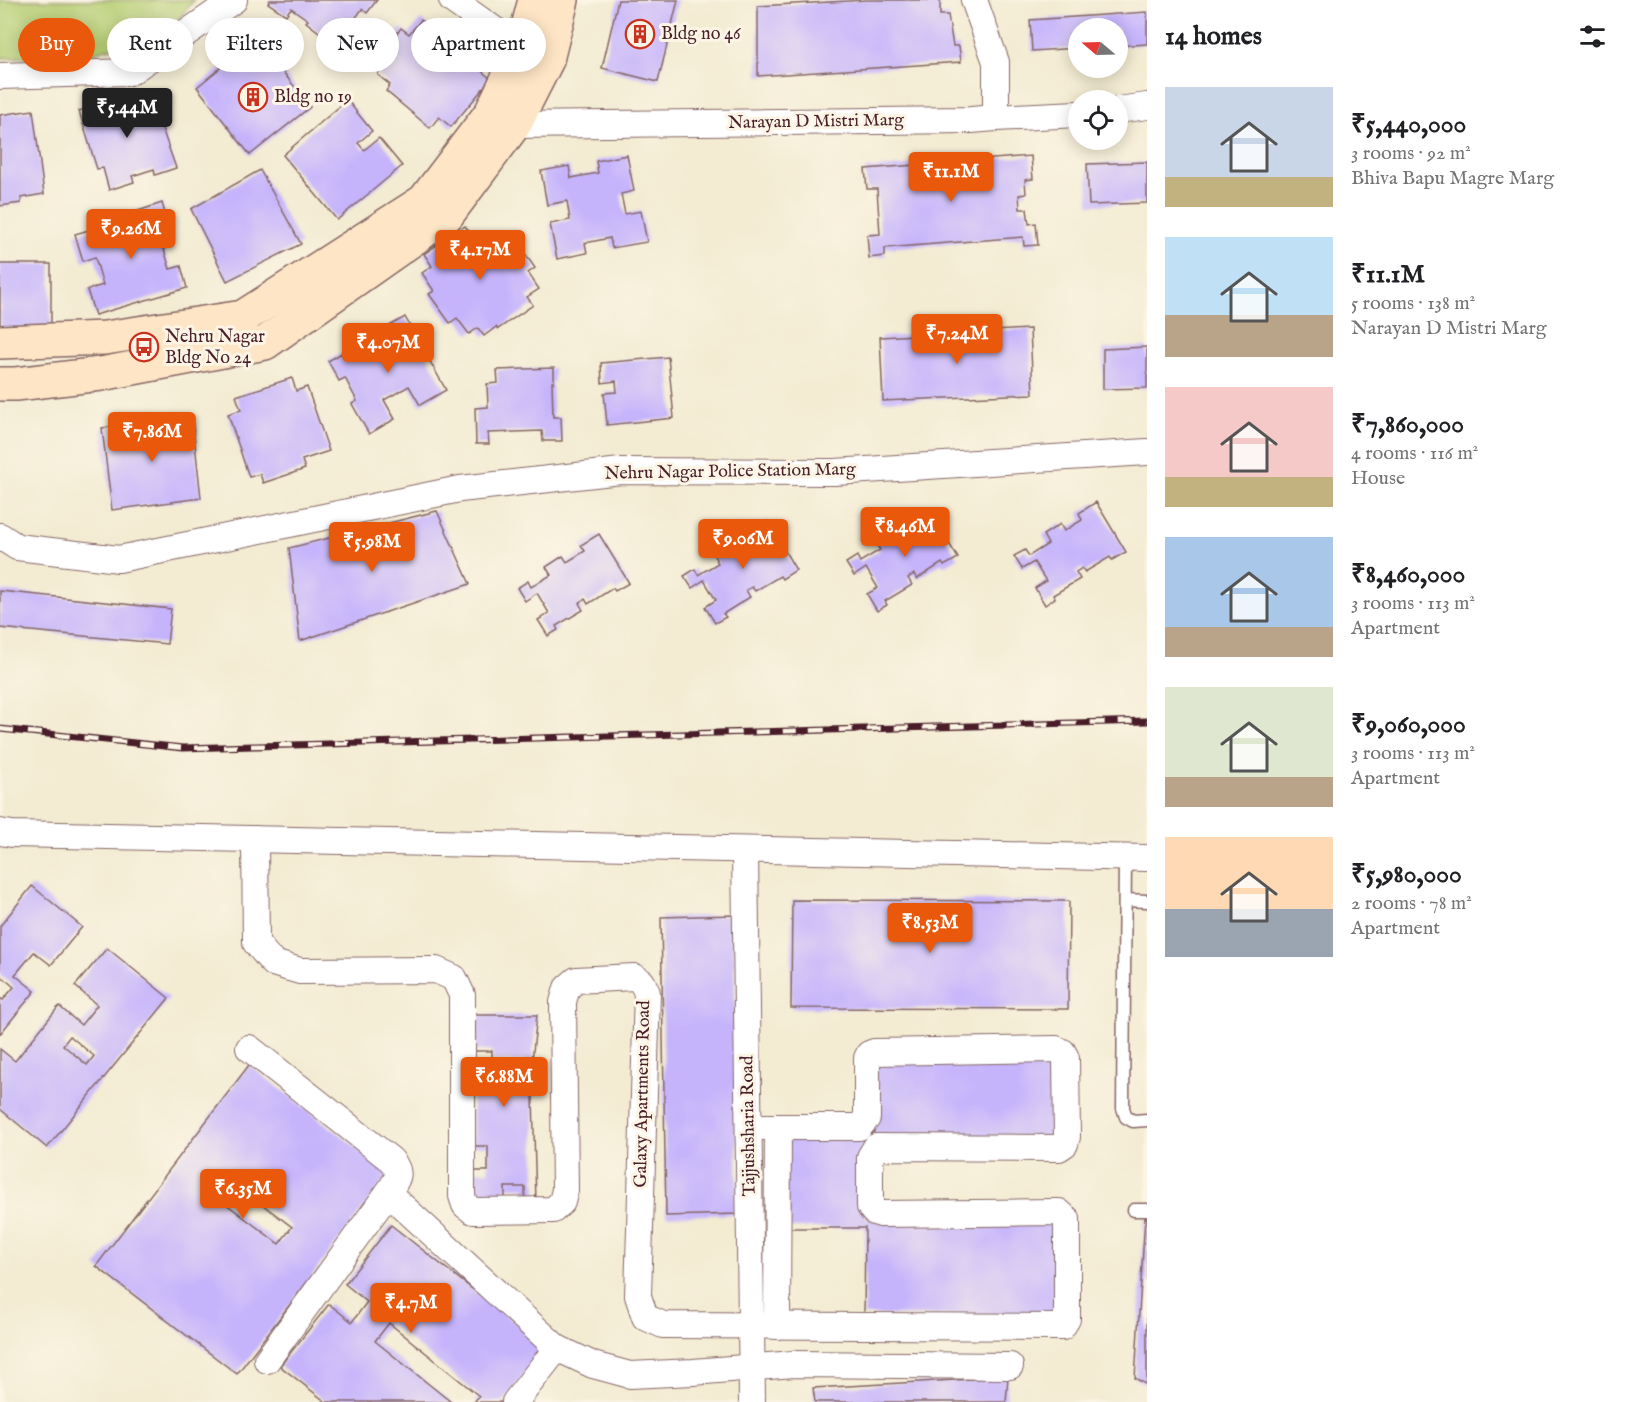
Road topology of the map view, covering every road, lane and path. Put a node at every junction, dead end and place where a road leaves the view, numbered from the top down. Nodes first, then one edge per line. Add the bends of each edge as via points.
1 (234, 0) edge
2 (452, 0) edge
3 (535, 0) edge
4 (562, 0) edge
5 (974, 0) edge
6 (479, 18) edge
7 (535, 18) edge
8 (546, 33) edge
9 (526, 72) edge
10 (0, 76) edge
11 (1147, 106) edge
12 (1128, 109) edge
13 (1068, 114) edge
14 (996, 118) junction
15 (503, 119) junction
16 (0, 342) edge
17 (0, 384) edge
18 (1147, 452) edge
19 (0, 536) edge
20 (0, 832) edge
21 (255, 839) junction
22 (745, 850) junction
23 (1136, 858) edge
24 (1125, 900) junction
25 (1147, 901) edge
26 (249, 1048) dead end
27 (1147, 1120) edge
28 (749, 1126) junction
29 (778, 1127) junction
30 (388, 1193) junction
31 (751, 1326) junction
32 (777, 1326) junction
33 (557, 1348) junction
34 (267, 1360) dead end
35 (1010, 1365) dead end
36 (751, 1366) junction
37 (515, 1402) edge
38 (752, 1402) edge

1 - 10 street via 130,72
2 - 6 street
3 - 7 street
4 - 8 street
5 - 14 street via 996,62
9 - 15 street
11 - 12 street
13 - 14 street, Narayan D Mistri Marg
14 - 15 street, Narayan D Mistri Marg
15 - 16 street via 424,201 243,316 105,338
15 - 17 street via 447,215 265,343 101,374
18 - 19 street, Nehru Nagar Police Station Marg via 835,472 621,471 460,489 119,560 17,546
20 - 21 street
21 - 22 street
21 - 31 street, Galaxy Apartments Road via 256,943 273,963 300,970 436,970 454,978 462,995 462,1196 473,1211 553,1210 562,1202 566,1190 563,1002 567,988 576,980 634,977 642,982 646,993 639,1296 645,1317 663,1325
22 - 23 street
22 - 28 street, Tajjushsharia Road
23 - 24 lane
24 - 25 lane
24 - 27 lane via 1123,1108 1133,1121
26 - 30 street via 398,1167 398,1177
28 - 29 street
28 - 31 street, Tajjushsharia Road
29 - 32 street
29 - 32 street via 859,1127 867,1118 867,1058 874,1052 1056,1048 1066,1058 1067,1137 1059,1148 876,1147 870,1157 870,1207 874,1212 1064,1214 1068,1219 1067,1319 1062,1327
30 - 33 street
30 - 34 street
31 - 32 street
31 - 36 street, Tajjushsharia Road
33 - 36 street via 593,1365 630,1375
33 - 37 street
35 - 36 street
36 - 38 street, Tajjushsharia Road

